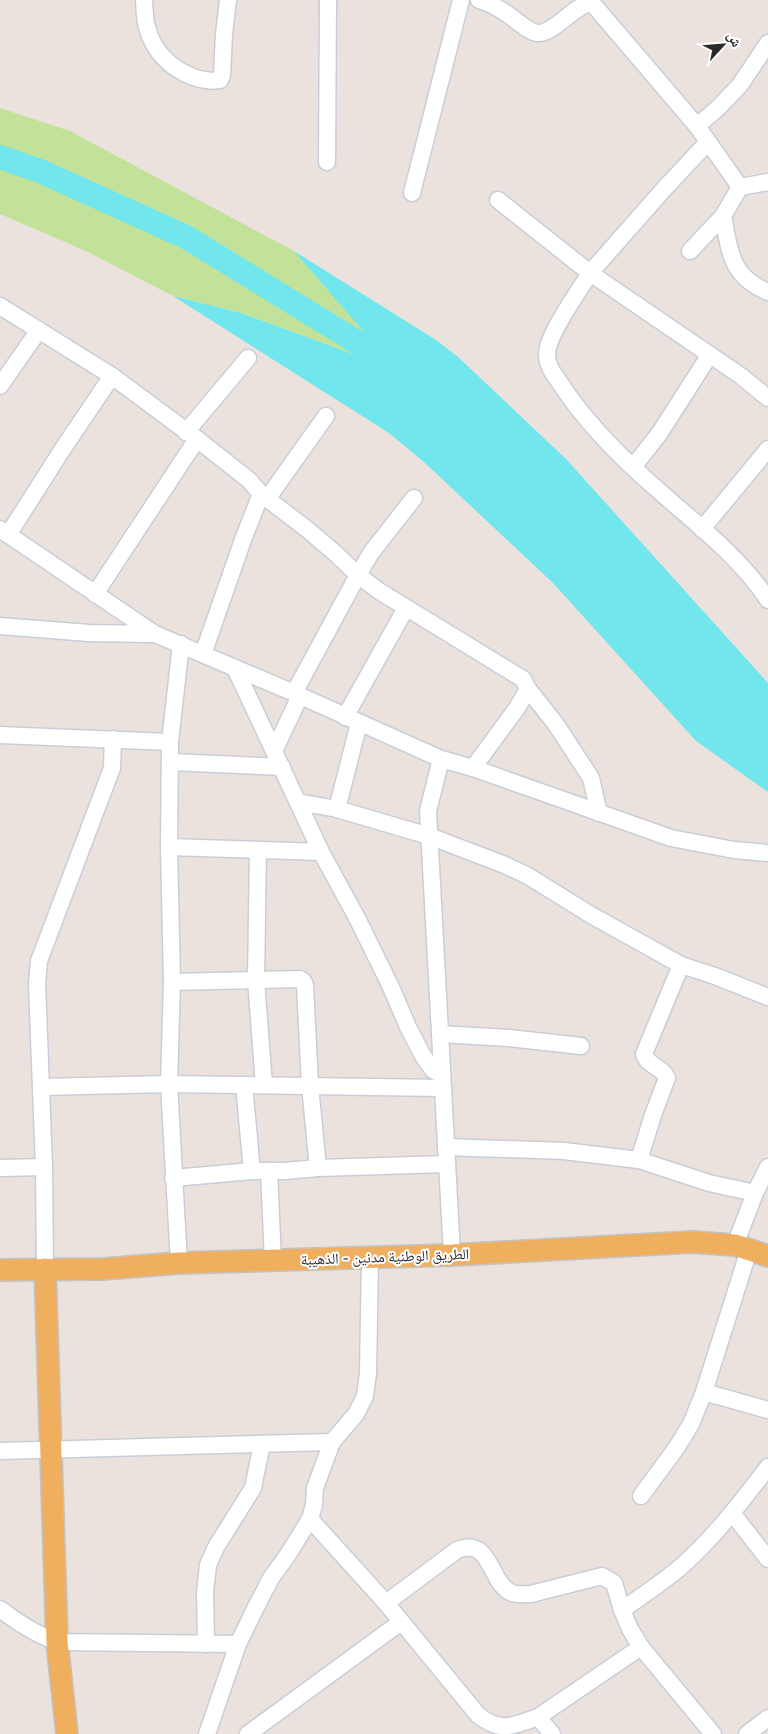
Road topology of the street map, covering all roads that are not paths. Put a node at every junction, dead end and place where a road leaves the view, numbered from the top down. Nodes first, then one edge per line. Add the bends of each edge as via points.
1 (144, 0) edge
2 (228, 0) edge
3 (328, 0) edge
4 (461, 0) edge
5 (479, 0) edge
6 (768, 43) edge
7 (697, 126) junction
8 (708, 142) junction
9 (327, 162) dead end
10 (768, 182) edge
11 (740, 187) junction
12 (412, 193) dead end
13 (498, 200) dead end
14 (723, 216) junction
15 (690, 251) dead end
16 (590, 273) junction
17 (768, 292) edge
18 (0, 306) edge
19 (39, 330) junction
20 (710, 356) junction
21 (248, 358) dead end
22 (112, 376) junction
23 (0, 386) edge
24 (768, 398) edge
25 (326, 416) dead end
26 (192, 436) junction
27 (768, 449) edge
28 (633, 467) junction
29 (264, 497) junction
30 (414, 498) dead end
31 (702, 529) junction
32 (4, 532) edge
33 (358, 575) junction
34 (765, 588) edge
35 (95, 594) junction
36 (406, 608) junction
37 (0, 626) edge
38 (155, 634) junction
39 (181, 644) junction
40 (203, 654) junction
41 (235, 668) junction
42 (528, 689) junction
43 (297, 694) junction
44 (352, 720) junction
45 (0, 735) edge
46 (113, 739) junction
47 (170, 742) junction
48 (274, 751) junction
49 (441, 759) junction
50 (171, 762) junction
51 (282, 768) junction
52 (473, 768) junction
53 (298, 802) junction
54 (337, 809) junction
55 (599, 814) junction
56 (429, 836) junction
57 (169, 847) junction
58 (258, 850) junction
59 (321, 852) junction
60 (768, 853) edge
61 (681, 965) junction
62 (256, 980) junction
63 (172, 982) junction
64 (768, 997) edge
65 (440, 1034) junction
66 (581, 1046) dead end
67 (443, 1081) junction
68 (169, 1084) junction
69 (244, 1085) junction
70 (264, 1085) junction
71 (310, 1086) junction
72 (40, 1087) junction
73 (446, 1147) junction
74 (639, 1160) junction
75 (447, 1164) junction
76 (768, 1166) edge
77 (44, 1167) junction
78 (0, 1168) edge
79 (318, 1168) junction
80 (252, 1171) junction
81 (270, 1171) junction
82 (174, 1178) junction
83 (755, 1194) junction
84 (751, 1250) edge
85 (452, 1255) junction
86 (370, 1258) junction
87 (273, 1261) junction
88 (179, 1264) junction
89 (45, 1269) junction
90 (0, 1270) edge
91 (704, 1392) junction
92 (768, 1410) edge
93 (332, 1442) junction
94 (262, 1444) junction
95 (51, 1448) junction
96 (0, 1451) edge
97 (768, 1467) edge
98 (641, 1496) dead end
99 (732, 1513) junction
100 (310, 1519) junction
101 (768, 1559) edge
102 (386, 1602) junction
103 (0, 1609) edge
104 (622, 1610) junction
105 (402, 1622) junction
106 (57, 1642) junction
107 (206, 1644) junction
108 (238, 1644) junction
109 (641, 1647) junction
110 (538, 1717) junction
111 (768, 1718) edge
112 (68, 1733) edge
113 (207, 1734) edge
114 (248, 1734) edge
115 (552, 1734) edge
116 (712, 1734) edge
117 (747, 1734) edge

1 - 2 street via 146,27 156,49 182,73 213,82 220,80 222,75
3 - 9 street
4 - 12 street
5 - 7 street via 538,33 592,3
6 - 7 street via 740,85
7 - 8 street
8 - 11 street
8 - 16 street
10 - 11 street
11 - 14 street
13 - 16 street
14 - 15 street
14 - 17 street via 733,262 741,275
16 - 20 street
16 - 28 street via 548,347 548,365 595,428
18 - 19 street
19 - 22 street
19 - 23 street
20 - 24 street
20 - 28 street via 659,434
21 - 26 street
22 - 26 street
22 - 32 street
25 - 29 street
26 - 29 street via 249,480
26 - 35 street
27 - 31 street
28 - 31 street
29 - 33 street
29 - 40 street via 244,537
30 - 33 street
31 - 34 street
32 - 35 street
33 - 36 street
33 - 43 street
35 - 38 street
36 - 42 street via 523,679
36 - 44 street
37 - 38 street
38 - 39 street
39 - 40 street
39 - 47 street
40 - 41 street
41 - 43 street
41 - 48 street
42 - 52 street
42 - 55 street via 555,722 591,778
43 - 44 street
43 - 48 street
44 - 49 street
44 - 54 street
45 - 46 street
46 - 47 street
46 - 72 street via 112,768 39,961
47 - 50 street
48 - 51 street
49 - 52 street
49 - 56 street via 428,811
50 - 51 street
50 - 57 street
51 - 53 street
52 - 55 street
53 - 54 street
53 - 59 street
54 - 56 street
55 - 60 street via 671,838 725,849
56 - 61 street via 528,876
56 - 65 street
57 - 58 street
57 - 63 street
58 - 59 street
58 - 62 street
59 - 67 street via 357,918 419,1049
61 - 64 street
61 - 74 street via 644,1054 646,1060 664,1072 667,1078
62 - 63 street
62 - 70 street
62 - 71 street via 303,981
63 - 68 street
65 - 66 street
65 - 67 street
67 - 71 street
67 - 73 street
68 - 69 street
68 - 72 street
68 - 82 street
69 - 70 street
69 - 80 street
70 - 71 street
71 - 79 street
72 - 77 street
73 - 74 street via 564,1151
73 - 75 street
74 - 83 street via 708,1183
75 - 79 street
75 - 85 street
76 - 83 street
77 - 78 street
77 - 89 street
79 - 81 street
80 - 81 street
80 - 82 street
81 - 87 street
82 - 88 street
83 - 84 street
84 - 85 main road, الطريق الوطنية مدنين - الذهيبة via 692,1242
84 - 91 street
85 - 86 main road, الطريق الوطنية مدنين - الذهيبة
86 - 87 main road, الطريق الوطنية مدنين - الذهيبة
86 - 93 street via 365,1396 356,1414
87 - 88 main road, الطريق الوطنية مدنين - الذهيبة
88 - 89 main road, الطريق الوطنية مدنين - الذهيبة
89 - 90 main road, الطريق الوطنية مدنين - الذهيبة
89 - 95 main road
91 - 92 street
91 - 98 street via 677,1447
93 - 94 street
93 - 100 street via 315,1488
94 - 95 street
94 - 107 street via 253,1488 208,1565
95 - 96 street
95 - 106 main road
97 - 99 street
99 - 101 street
99 - 104 street via 684,1564
100 - 102 street
100 - 108 street via 271,1578
102 - 104 street via 464,1547 474,1548 484,1555 503,1587 511,1593 532,1594 602,1576 614,1583
102 - 105 street
103 - 106 street via 38,1635
104 - 109 street
105 - 110 street via 487,1723 511,1727
105 - 114 street
106 - 107 street
106 - 112 main road
107 - 108 street
108 - 113 street
109 - 110 street
109 - 116 street
110 - 115 street
111 - 117 street

